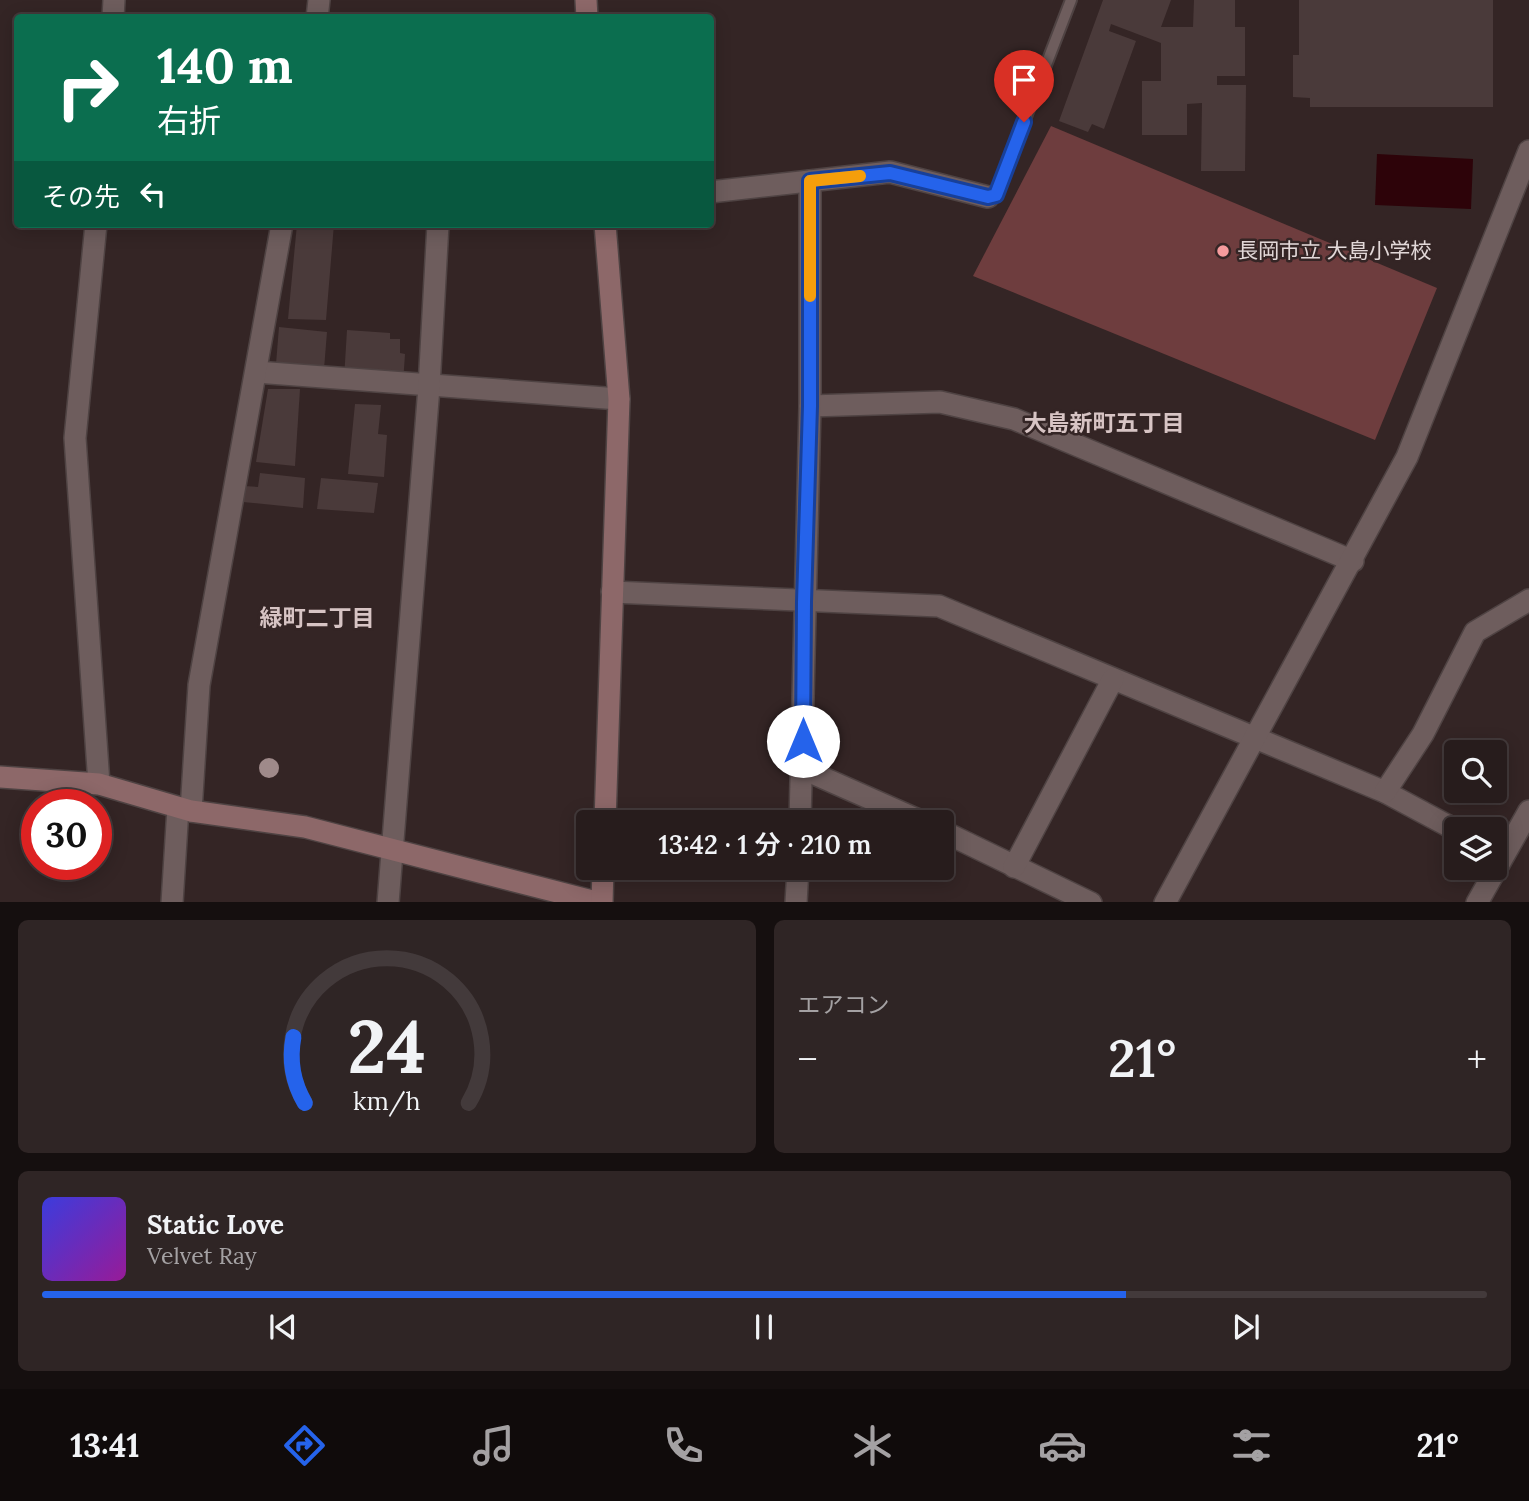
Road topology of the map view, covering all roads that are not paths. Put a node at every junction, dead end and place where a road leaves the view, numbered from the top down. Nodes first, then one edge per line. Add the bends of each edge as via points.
1 (1071, 0) edge
2 (1529, 152) edge
3 (810, 181) junction
4 (714, 192) edge
5 (988, 197) joint
6 (96, 228) edge
7 (281, 228) edge
8 (438, 228) edge
9 (605, 228) edge
10 (256, 372) junction
11 (429, 387) junction
12 (618, 399) junction
13 (810, 406) junction
14 (1353, 561) junction
15 (611, 592) junction
16 (1529, 600) edge
17 (804, 602) junction
18 (1113, 679) junction
19 (1254, 737) junction
20 (803, 769) junction
21 (0, 777) edge
22 (99, 785) junction
23 (1385, 792) junction
24 (184, 809) junction
25 (605, 810) edge
26 (801, 810) edge
27 (896, 810) edge
28 (1529, 811) edge
29 (1444, 824) edge
30 (954, 837) edge
31 (1507, 846) edge
32 (392, 847) junction
33 (1014, 867) junction
34 (602, 880) edge
35 (797, 880) edge
36 (1488, 880) edge
37 (172, 902) edge
38 (388, 902) edge
39 (601, 902) edge
40 (796, 902) edge
41 (1091, 902) edge
42 (1165, 902) edge
43 (1477, 902) edge

1 - 5 lane via 996,195
2 - 14 street via 1407,457
3 - 4 street
3 - 5 street via 890,173
3 - 13 street
6 - 22 street via 75,438
7 - 10 street
8 - 11 street
9 - 12 street
10 - 11 street
10 - 24 street via 200,684
11 - 12 street
11 - 32 street
12 - 15 street
13 - 14 street via 940,402 1004,416
13 - 17 street
14 - 19 street
15 - 17 street
15 - 25 street
16 - 23 street via 1475,632 1423,734
17 - 18 street via 939,606
17 - 20 street
18 - 19 street
18 - 33 street
19 - 23 street
19 - 42 street
20 - 26 street
20 - 27 street
21 - 22 street
22 - 24 street
23 - 29 street
24 - 32 street via 305,827
24 - 37 street
28 - 31 street
30 - 33 street
32 - 38 street
32 - 39 street
33 - 41 street
34 - 39 street
35 - 40 street
36 - 43 street

